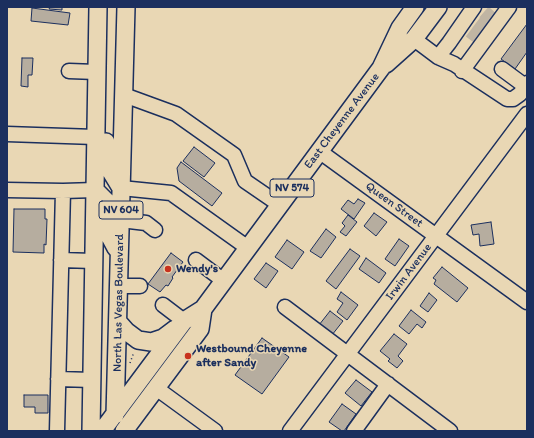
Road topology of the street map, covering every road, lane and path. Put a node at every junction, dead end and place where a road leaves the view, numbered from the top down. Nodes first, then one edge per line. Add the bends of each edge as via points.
1 (98, 7) edge
2 (126, 7) edge
3 (415, 7) edge
4 (438, 7) edge
5 (481, 25) edge
6 (414, 39) junction
7 (438, 57) junction
8 (381, 68) junction
9 (502, 69) dead end
10 (462, 71) junction
11 (69, 72) dead end
12 (96, 72) junction
13 (526, 84) edge
14 (124, 95) junction
15 (96, 104) junction
16 (525, 121) edge
17 (7, 134) edge
18 (95, 137) junction
19 (319, 151) junction
20 (121, 188) junction
21 (7, 190) edge
22 (94, 190) junction
23 (63, 191) junction
24 (280, 205) junction
25 (121, 220) junction
26 (155, 230) dead end
27 (436, 236) junction
28 (248, 248) junction
29 (120, 256) junction
30 (61, 260) junction
31 (196, 260) dead end
32 (94, 261) junction
33 (224, 280) junction
34 (119, 286) junction
35 (140, 286) dead end
36 (527, 302) edge
37 (163, 305) dead end
38 (285, 307) dead end
39 (203, 309) junction
40 (184, 321) junction
41 (118, 322) junction
42 (135, 348) dead end
43 (348, 354) junction
44 (129, 366) dead end
45 (58, 380) junction
46 (92, 380) junction
47 (388, 384) junction
48 (156, 388) junction
49 (115, 413) junction
50 (57, 431) edge
51 (91, 431) edge
52 (102, 431) edge
53 (115, 431) edge
54 (124, 431) edge
55 (215, 431) edge
56 (290, 431) edge
57 (354, 431) edge
58 (450, 431) edge

1 - 12 main road, NV 604
2 - 14 main road, North Las Vegas Boulevard / NV 604
3 - 8 main road, East Cheyenne Avenue / NV 574 via 400,28
4 - 6 main road, East Cheyenne Avenue / NV 574
5 - 7 street
5 - 10 street
6 - 7 street
6 - 8 main road, East Cheyenne Avenue / NV 574
7 - 10 street via 454,64
8 - 19 main road, East Cheyenne Avenue / NV 574
9 - 13 street
10 - 13 street via 507,99 513,99 520,94
11 - 12 street
12 - 15 main road, NV 604
14 - 20 main road, North Las Vegas Boulevard / NV 604
14 - 24 street via 176,114 234,155 245,181
15 - 18 main road, NV 604
15 - 20 main road via 106,132 107,165
16 - 27 street, Irwin Avenue
17 - 18 street
18 - 22 main road, NV 604
19 - 24 main road, East Cheyenne Avenue / NV 574
19 - 27 street, Queen Street
20 - 25 main road, North Las Vegas Boulevard / NV 604
20 - 28 street via 171,193
21 - 23 street
22 - 23 street
22 - 29 main road via 109,204 108,233
22 - 32 main road, NV 604
23 - 30 street
24 - 28 main road, East Cheyenne Avenue / NV 574
25 - 26 street via 146,223
25 - 29 main road, North Las Vegas Boulevard / NV 604
27 - 36 street, Queen Street
27 - 43 street, Irwin Avenue
28 - 33 main road, East Cheyenne Avenue / NV 574
29 - 34 main road, North Las Vegas Boulevard / NV 604
30 - 32 street
30 - 45 street
31 - 33 street
32 - 46 main road, NV 604
33 - 39 main road, East Cheyenne Avenue / NV 574
34 - 35 street
34 - 41 main road, North Las Vegas Boulevard / NV 604
37 - 40 street
38 - 43 street
39 - 40 main road, East Cheyenne Avenue / NV 574
39 - 48 main road, East Cheyenne Avenue / NV 574 via 200,329
40 - 41 main road via 163,338 151,342 133,337
40 - 49 main road, East Cheyenne Avenue / NV 574
41 - 49 main road, North Las Vegas Boulevard / NV 604
42 - 44 path
43 - 47 street
43 - 56 street, Irwin Avenue
45 - 46 street
45 - 50 street
46 - 51 main road, NV 604
47 - 57 street
47 - 58 street
48 - 54 main road, East Cheyenne Avenue / NV 574
48 - 55 street
49 - 52 main road, East Cheyenne Avenue / NV 574
49 - 53 main road, North Las Vegas Boulevard / NV 604

